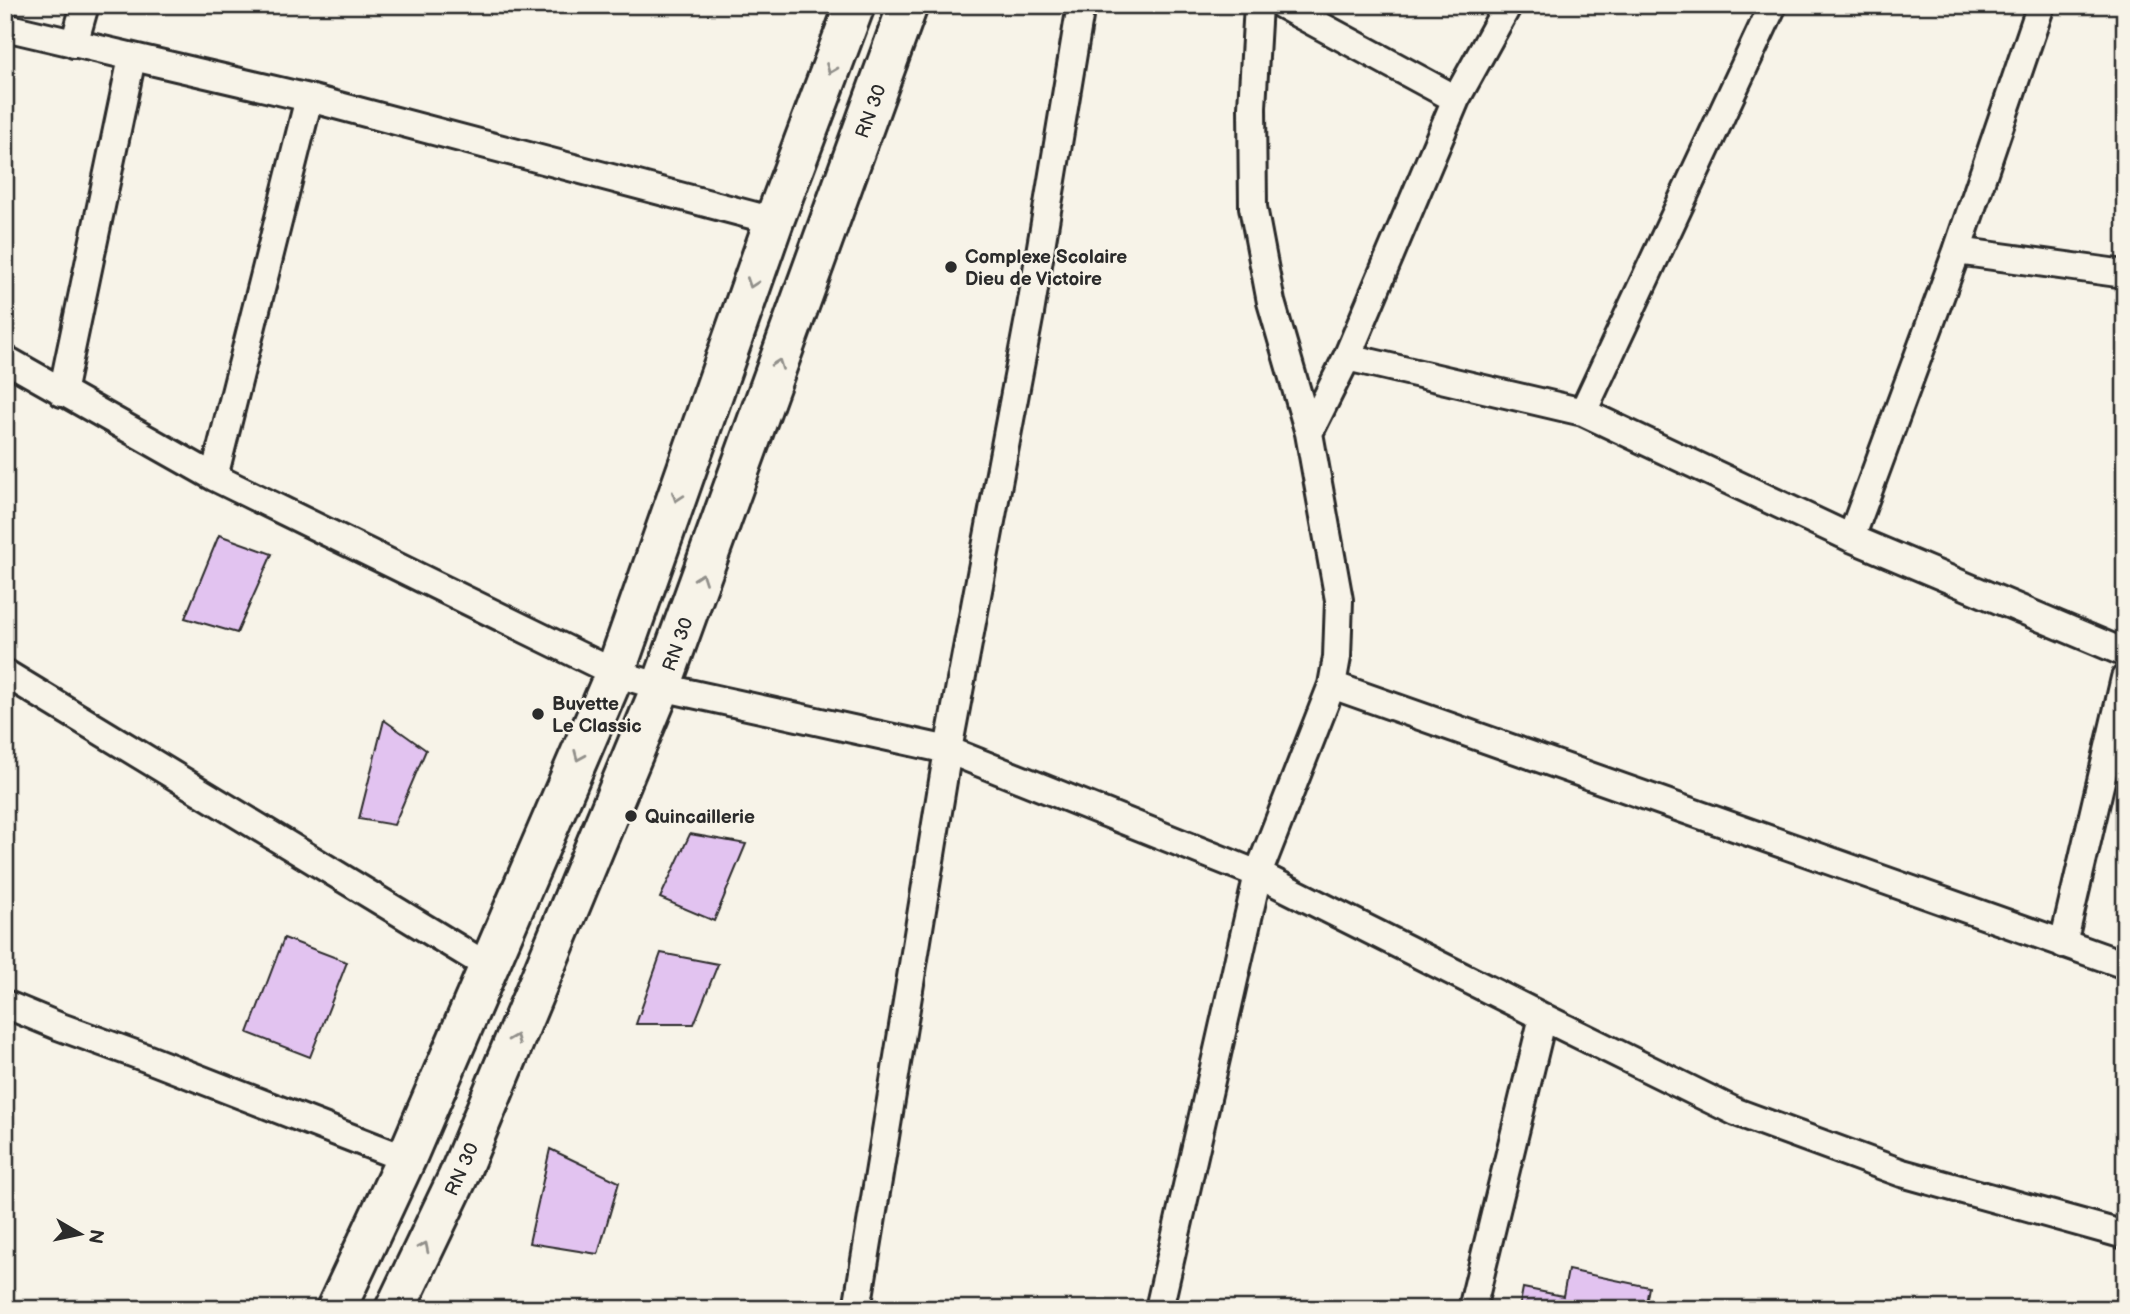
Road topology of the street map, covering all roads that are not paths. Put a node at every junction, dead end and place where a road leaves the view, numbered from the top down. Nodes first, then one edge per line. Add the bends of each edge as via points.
1 (85, 5) edge
2 (855, 5) edge
3 (908, 5) edge
4 (1081, 5) edge
5 (1258, 5) edge
6 (1282, 5) edge
7 (1508, 5) edge
8 (1773, 5) edge
9 (2042, 5) edge
10 (5, 27) edge
11 (74, 44) junction
12 (132, 58) junction
13 (309, 98) junction
14 (1457, 99) junction
15 (774, 221) junction
16 (1957, 251) junction
17 (2125, 274) edge
18 (1347, 357) junction
19 (5, 359) edge
20 (62, 393) junction
21 (1583, 412) junction
22 (1309, 433) junction
23 (214, 477) junction
24 (1851, 538) junction
25 (2125, 653) edge
26 (5, 673) edge
27 (615, 673) junction
28 (2125, 678) edge
29 (1332, 685) junction
30 (661, 687) junction
31 (948, 750) junction
32 (1258, 874) junction
33 (2063, 944) junction
34 (2125, 965) edge
35 (489, 967) junction
36 (5, 1004) edge
37 (1543, 1017) junction
38 (406, 1159) junction
39 (2125, 1235) edge
40 (336, 1309) edge
41 (395, 1309) edge
42 (857, 1309) edge
43 (1159, 1309) edge
44 (1472, 1309) edge

1 - 11 street
2 -> 15 main road
30 -> 3 main road, RN 30 / RN 30
4 - 31 street via 1030,313
5 - 22 street via 1253,207 1271,302
6 - 14 street
7 - 14 street
8 - 21 street
9 - 16 street
10 - 11 street
11 - 12 street
12 - 13 street
12 - 20 street
13 - 15 street
13 - 23 street
14 - 18 street
15 -> 27 main road
16 - 17 street
16 - 24 street
18 - 21 street
18 - 22 street
19 - 20 street
20 - 23 street
21 - 24 street
22 - 29 street via 1339,600
23 - 27 street
24 - 25 street
26 - 35 street
27 - 30 street
27 -> 35 main road
28 - 33 street
29 - 32 street
29 - 33 street
30 - 31 street
41 -> 30 main road, RN 30 / RN 30 via 458,1177
31 - 32 street
31 - 42 street
32 - 37 street
32 - 43 street
33 - 34 street
35 - 38 main road
36 - 38 street
37 - 39 street via 1736,1111 1817,1143 1902,1173
37 - 44 street
38 - 40 main road

